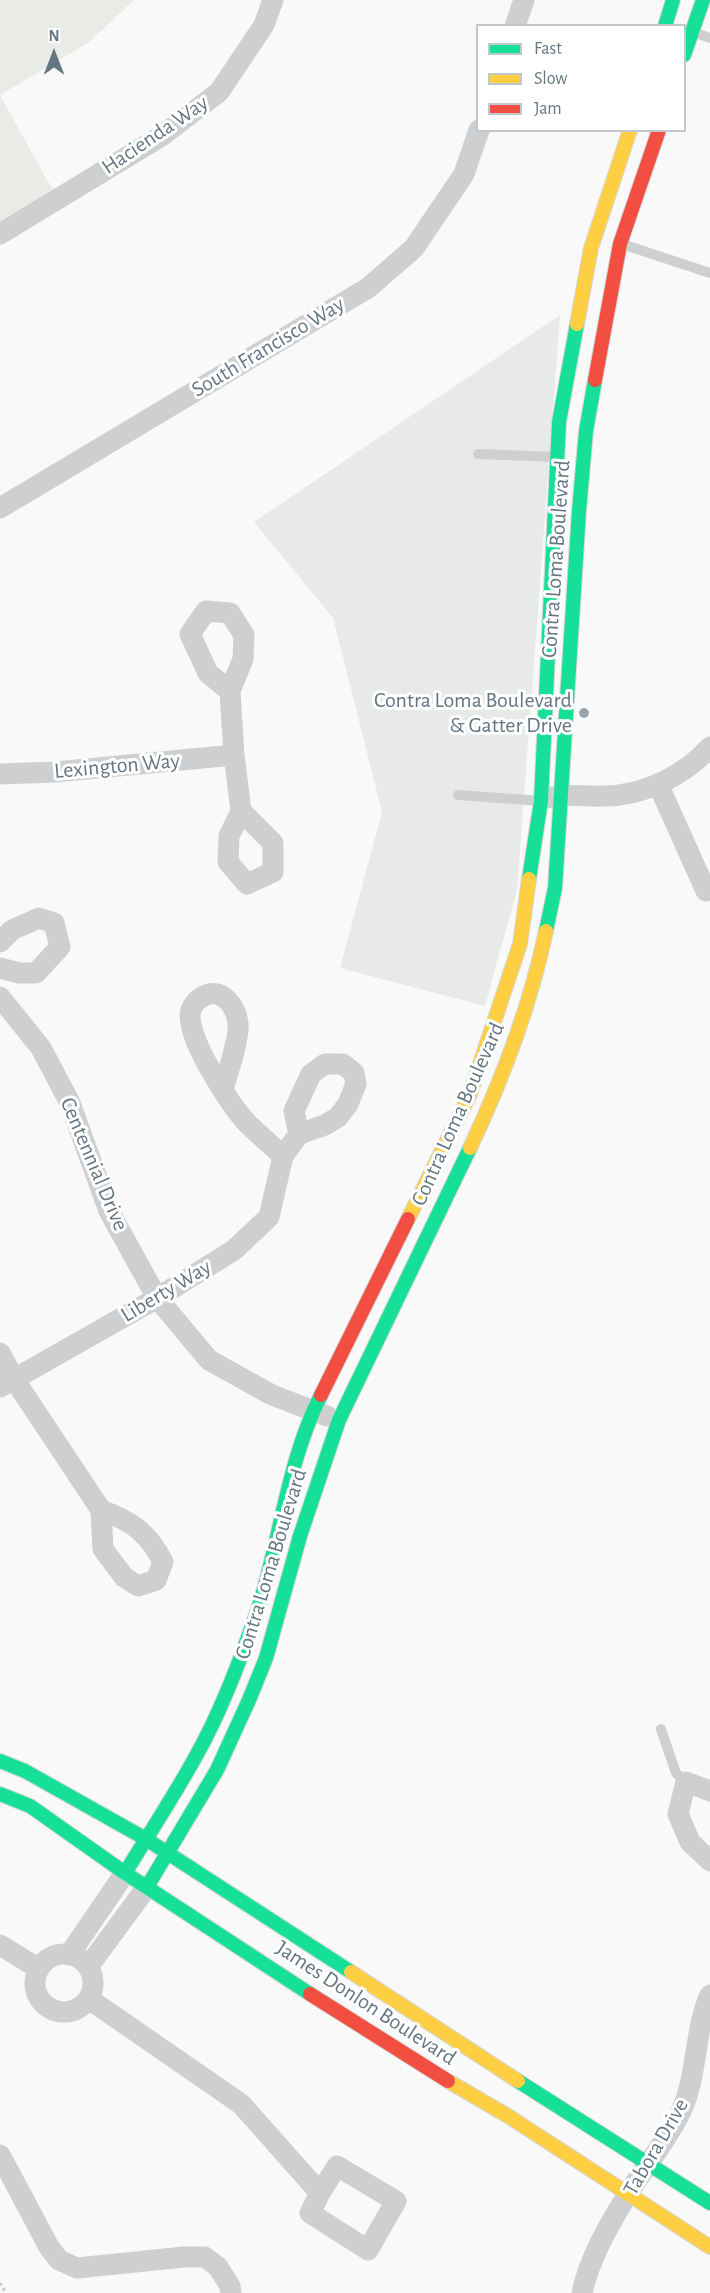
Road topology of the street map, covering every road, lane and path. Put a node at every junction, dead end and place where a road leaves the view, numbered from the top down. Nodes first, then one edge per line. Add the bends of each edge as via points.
1 (273, 0) edge
2 (524, 0) edge
3 (673, 0) edge
4 (704, 0) edge
5 (516, 24) edge
6 (666, 24) edge
7 (692, 32) junction
8 (710, 38) edge
9 (686, 49) edge
10 (478, 132) edge
11 (629, 132) edge
12 (658, 132) edge
13 (2, 227) edge
14 (620, 244) junction
15 (710, 273) edge
16 (478, 454) dead end
17 (558, 457) junction
18 (0, 508) edge
19 (230, 690) dead end
20 (710, 747) edge
21 (234, 755) junction
22 (0, 774) edge
23 (658, 784) junction
24 (458, 795) dead end
25 (562, 795) junction
26 (541, 801) junction
27 (241, 811) dead end
28 (706, 891) dead end
29 (0, 942) edge
30 (0, 968) edge
31 (0, 997) edge
32 (224, 1090) dead end
33 (299, 1134) dead end
34 (284, 1156) junction
35 (157, 1298) junction
36 (0, 1353) edge
37 (7, 1383) edge
38 (313, 1410) junction
39 (339, 1420) junction
40 (101, 1510) dead end
41 (661, 1728) dead end
42 (0, 1761) edge
43 (686, 1782) junction
44 (710, 1791) edge
45 (0, 1794) edge
46 (146, 1839) junction
47 (169, 1853) junction
48 (710, 1860) edge
49 (125, 1873) junction
50 (147, 1887) junction
51 (0, 1945) edge
52 (69, 1955) junction
53 (88, 1966) junction
54 (39, 1969) junction
55 (710, 1995) edge
56 (88, 1999) junction
57 (703, 2057) edge
58 (0, 2155) edge
59 (648, 2165) junction
60 (320, 2193) dead end
61 (627, 2194) junction
62 (710, 2203) edge
63 (710, 2247) edge
64 (0, 2283) edge
65 (6, 2293) edge
66 (231, 2293) edge
67 (582, 2293) edge

1 - 13 street, Hacienda Way via 264,26 219,92 163,135
2 - 5 street
3 - 6 main road
4 - 7 main road
7 - 8 lane
7 - 9 main road
10 - 18 street, South Francisco Way via 464,174 414,248 368,288
11 - 17 main road, Contra Loma Boulevard via 591,248 559,422
12 - 14 main road, Contra Loma Boulevard
14 - 15 lane
14 - 25 main road, Contra Loma Boulevard via 586,431
16 - 17 lane
17 - 26 main road, Contra Loma Boulevard
19 - 21 street
20 - 23 street via 692,764
21 - 22 street, Lexington Way
21 - 27 street
23 - 25 street via 606,796
23 - 28 street
24 - 26 lane
25 - 26 street
25 - 39 main road, Contra Loma Boulevard via 555,888 518,1034 490,1106
26 - 38 main road, Contra Loma Boulevard via 520,944 470,1094
29 - 30 street via 12,930 39,918 54,923 60,946 36,973 19,974
31 - 35 street, Centennial Drive via 41,1048 70,1103 109,1211
32 - 34 street via 245,1121
33 - 34 street
34 - 35 street, Liberty Way via 269,1217 234,1250
35 - 37 street, Liberty Way
35 - 38 street, Centennial Drive via 209,1360 272,1395
36 - 37 street
37 - 40 street
38 - 39 street, Centennial Drive
38 - 46 main road, Contra Loma Boulevard via 293,1469 259,1606 238,1667 196,1755
39 - 47 main road, Contra Loma Boulevard via 300,1536 266,1658 217,1770
41 - 43 lane via 676,1773
42 - 46 main road, James Donlon Boulevard
43 - 44 street
43 - 48 street via 678,1814 690,1842
45 - 49 main road, James Donlon Boulevard via 30,1806
46 - 47 main road, James Donlon Boulevard
46 - 49 main road, Contra Loma Boulevard
47 - 50 main road, Contra Loma Boulevard
47 - 59 main road, James Donlon Boulevard
49 - 50 main road, James Donlon Boulevard
49 - 52 street
50 - 53 street
50 - 61 main road, James Donlon Boulevard
51 - 54 street
52 - 53 street
52 - 54 street via 52,1957
53 - 56 street via 93,1983
54 - 56 street via 39,1997 54,2010 73,2011
55 - 57 street, Tabora Drive via 703,2015
56 - 60 street via 241,2104
57 - 59 street, Tabora Drive via 683,2107
58 - 66 street via 59,2260 77,2268 205,2258 218,2267
59 - 61 street, Tabora Drive
59 - 62 main road, James Donlon Boulevard
61 - 63 main road, James Donlon Boulevard
61 - 67 street, Tabora Drive via 596,2253
64 - 65 path

